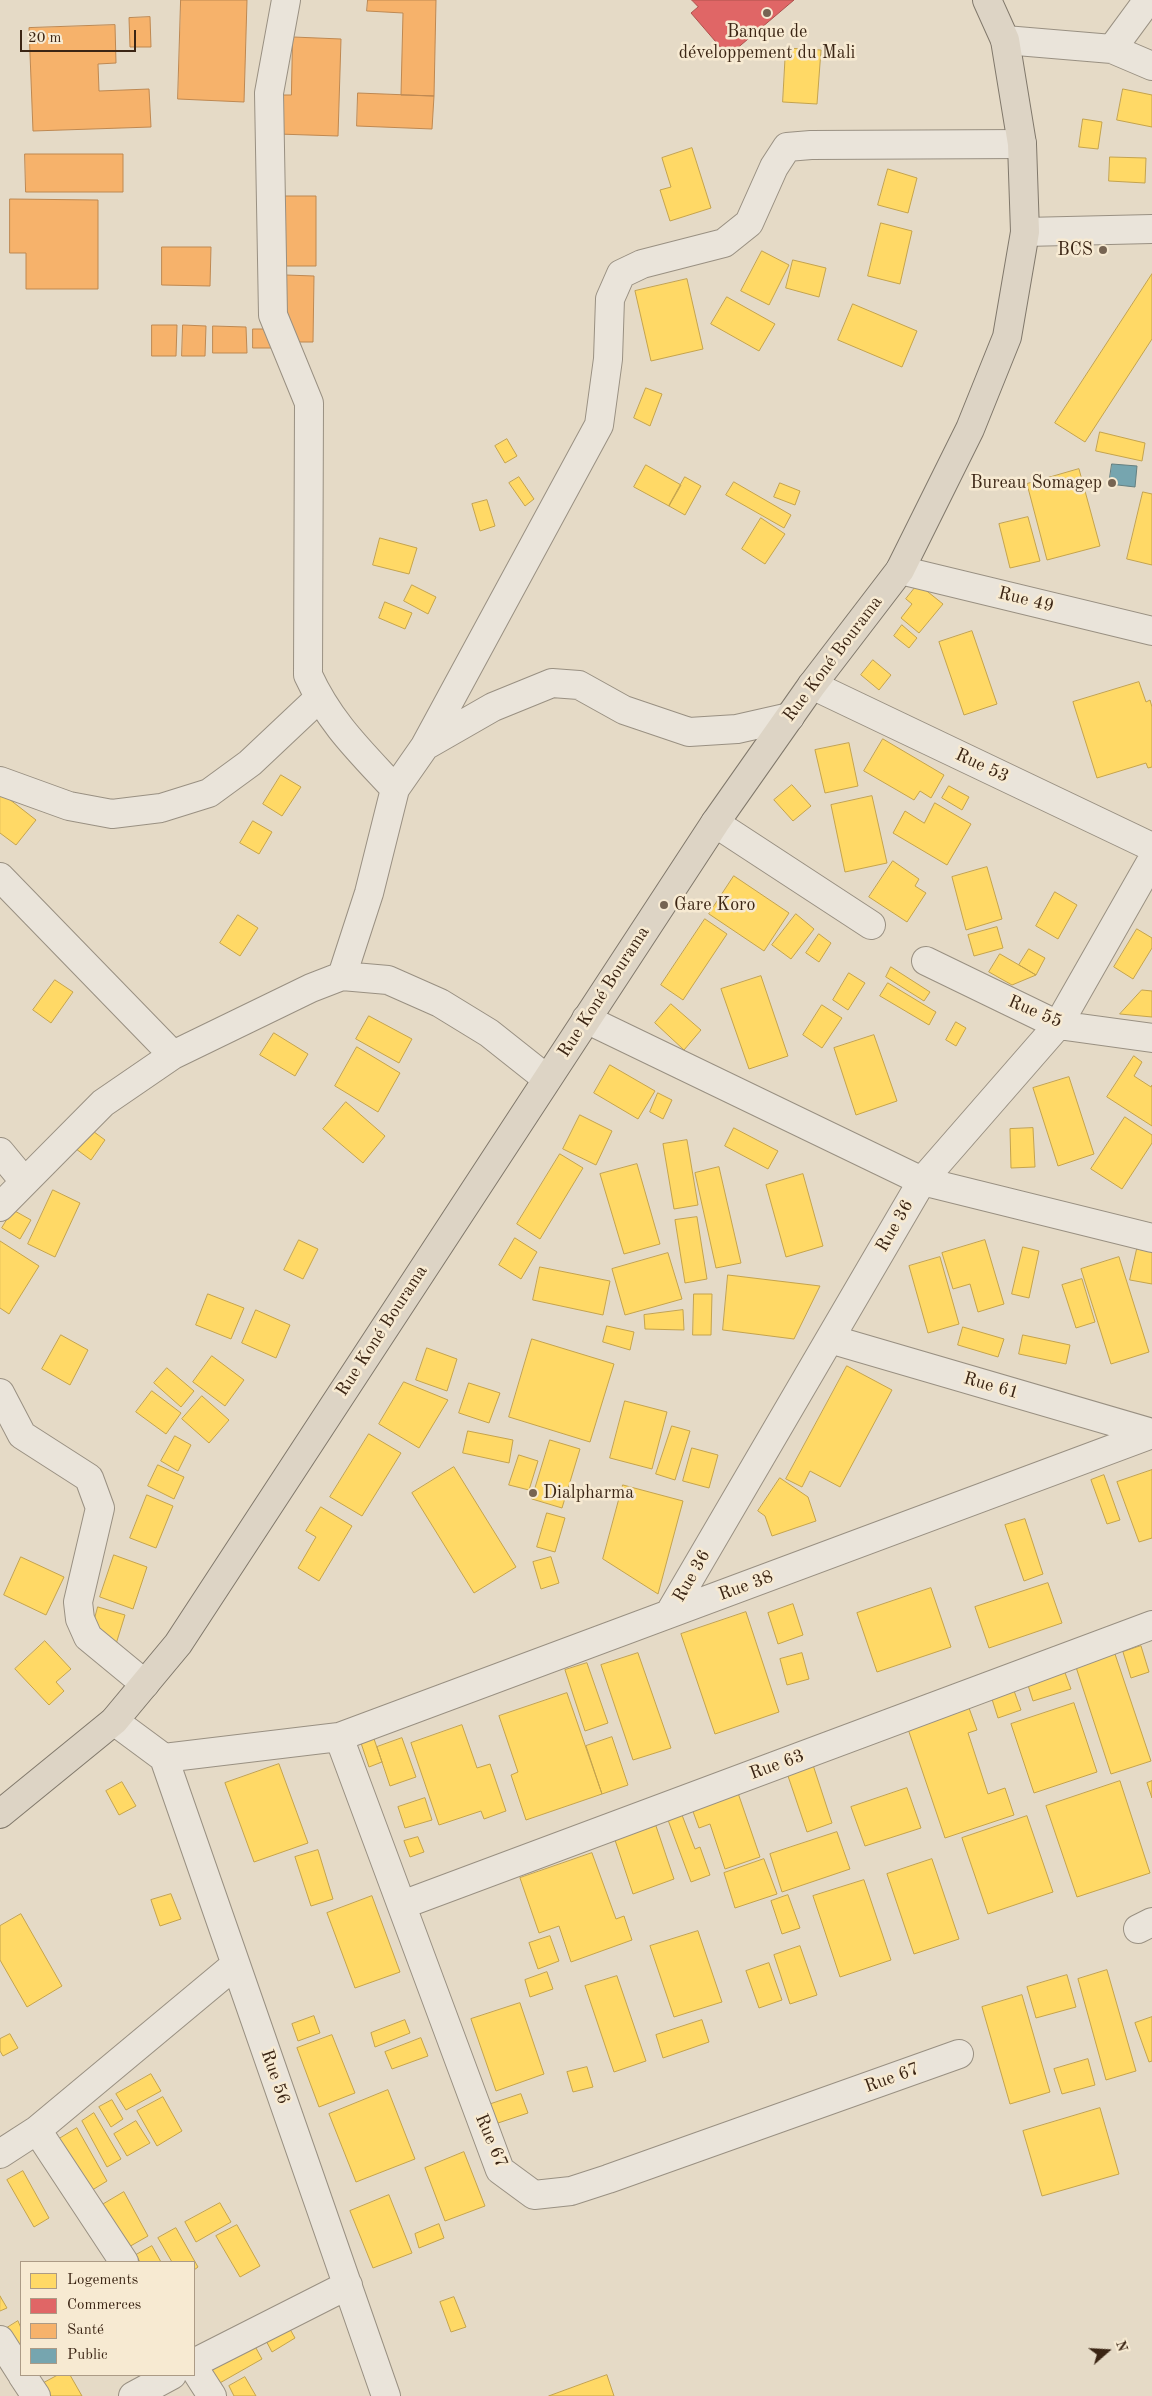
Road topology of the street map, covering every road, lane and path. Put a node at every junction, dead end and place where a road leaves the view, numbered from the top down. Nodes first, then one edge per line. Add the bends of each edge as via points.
1 (286, 0) edge
2 (987, 0) edge
3 (1148, 0) edge
4 (1005, 40) junction
5 (1112, 49) junction
6 (1152, 66) edge
7 (1022, 144) junction
8 (1152, 229) edge
9 (1025, 232) junction
10 (900, 570) junction
11 (1152, 631) edge
12 (812, 685) junction
13 (318, 698) junction
14 (790, 717) junction
15 (425, 746) junction
16 (0, 781) edge
17 (395, 789) junction
18 (715, 823) junction
19 (1152, 847) edge
20 (1152, 860) edge
21 (0, 877) edge
22 (871, 925) dead end
23 (926, 961) dead end
24 (342, 976) junction
25 (586, 1019) junction
26 (1058, 1025) junction
27 (1152, 1038) edge
28 (173, 1055) junction
29 (547, 1079) junction
30 (0, 1152) edge
31 (24, 1181) junction
32 (922, 1181) junction
33 (0, 1206) edge
34 (1152, 1238) edge
35 (830, 1340) junction
36 (0, 1393) edge
37 (1152, 1434) edge
38 (669, 1614) junction
39 (1152, 1626) edge
40 (145, 1684) junction
41 (114, 1721) junction
42 (339, 1737) junction
43 (164, 1758) junction
44 (0, 1814) edge
45 (402, 1905) junction
46 (235, 1965) junction
47 (959, 2054) dead end
48 (37, 2130) junction
49 (0, 2154) edge
50 (123, 2261) edge
51 (348, 2285) junction
52 (0, 2340) edge
53 (195, 2362) edge
54 (195, 2370) edge
55 (20, 2371) edge
56 (23, 2376) edge
57 (170, 2376) edge
58 (36, 2396) edge
59 (133, 2396) edge
60 (212, 2396) edge
61 (386, 2396) edge

1 - 13 street via 269,93 273,315 309,403 308,674
2 - 4 highway, Rue Koné Bourama
3 - 5 street
4 - 5 street
4 - 7 highway, Rue Koné Bourama
5 - 6 street
7 - 9 highway, Rue Koné Bourama
7 - 15 street via 787,147 774,167 749,223 724,243 642,264 621,274 610,299 608,359 599,425
8 - 9 street
9 - 10 highway, Rue Koné Bourama via 1007,337 970,429
10 - 11 street, Rue 49
10 - 12 highway, Rue Koné Bourama
12 - 14 highway, Rue Koné Bourama
12 - 19 street, Rue 53
13 - 16 street via 250,763 209,793 161,808 112,814 70,806
13 - 17 street via 340,730
14 - 15 street via 737,729 689,732 624,710 579,686 552,683 493,707
14 - 18 highway, Rue Koné Bourama
15 - 17 street
17 - 24 street
18 - 22 street
18 - 25 highway, Rue Koné Bourama
20 - 26 street, Rue 36
21 - 28 street
23 - 26 street, Rue 55
24 - 28 street
24 - 29 street via 388,980 440,1003 489,1034
25 - 29 highway, Rue Koné Bourama
25 - 32 street
26 - 27 street, Rue 55
26 - 32 street, Rue 36
28 - 31 street via 103,1103
29 - 40 highway, Rue Koné Bourama via 178,1644
30 - 31 street
31 - 33 street
32 - 34 street
32 - 35 street, Rue 36
35 - 37 street, Rue 61
35 - 38 street, Rue 36
36 - 40 street via 22,1435 89,1478 100,1508 78,1602 80,1619 88,1637
37 - 38 street, Rue 38
38 - 42 street, Rue 38
39 - 45 street, Rue 63
40 - 41 highway, Rue Koné Bourama
41 - 43 street
41 - 44 highway, Rue Koné Bourama
42 - 43 street, Rue 38
42 - 45 street, Rue 67
43 - 46 street, Rue 56
45 - 47 street, Rue 67 via 500,2170 534,2196 571,2191 608,2179
46 - 48 street
46 - 51 street, Rue 56
48 - 49 street
48 - 50 street
51 - 53 street
51 - 61 street, Rue 56
52 - 55 street
54 - 60 street
56 - 58 street
57 - 59 street

